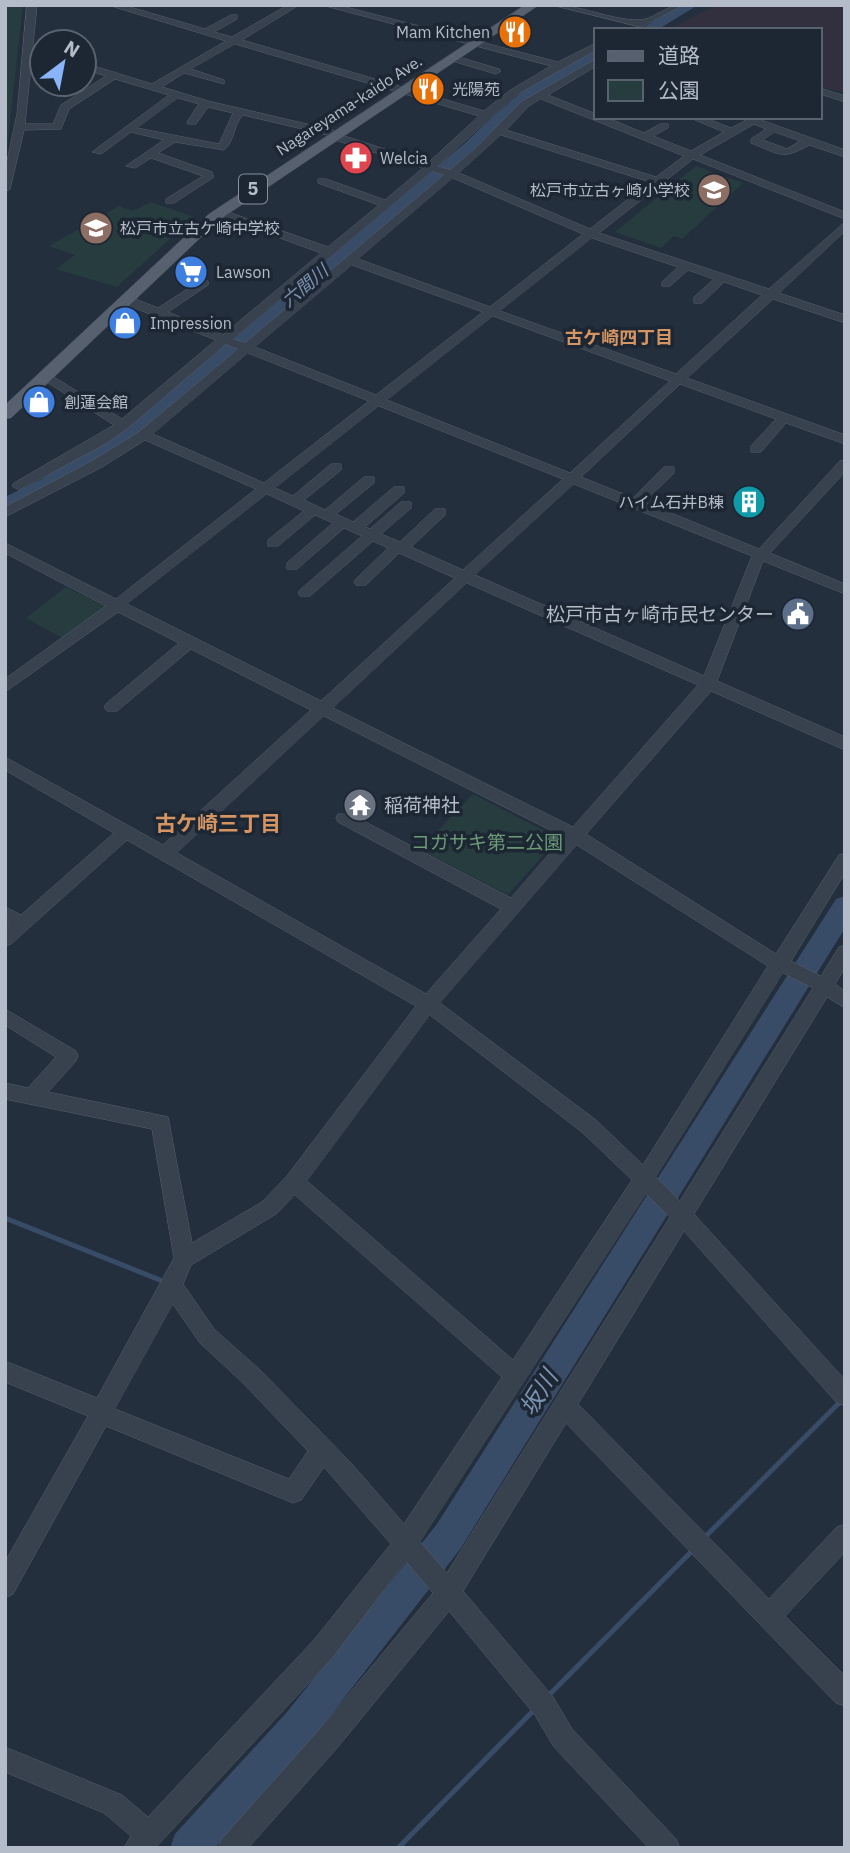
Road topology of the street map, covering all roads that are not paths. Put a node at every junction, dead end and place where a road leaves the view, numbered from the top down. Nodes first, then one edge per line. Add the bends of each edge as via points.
1 (32, 5) edge
2 (112, 5) edge
3 (295, 5) edge
4 (326, 5) edge
5 (678, 5) edge
6 (541, 6) edge
7 (234, 17) dead end
8 (637, 28) edge
9 (206, 33) junction
10 (233, 41) junction
11 (477, 42) junction
12 (594, 47) edge
13 (452, 58) junction
14 (594, 63) edge
15 (561, 65) junction
16 (493, 68) dead end
17 (183, 70) junction
18 (98, 71) edge
19 (113, 76) junction
20 (221, 82) dead end
21 (152, 88) junction
22 (402, 91) junction
23 (822, 92) edge
24 (176, 95) junction
25 (540, 95) junction
26 (845, 99) edge
27 (205, 103) junction
28 (242, 110) junction
29 (487, 115) junction
30 (594, 117) edge
31 (599, 119) edge
32 (698, 119) edge
33 (750, 119) edge
34 (753, 119) edge
35 (192, 122) dead end
36 (664, 126) dead end
37 (19, 127) junction
38 (774, 128) junction
39 (130, 130) junction
40 (499, 131) junction
41 (732, 132) junction
42 (335, 135) junction
43 (644, 137) junction
44 (173, 139) junction
45 (808, 141) junction
46 (97, 152) dead end
47 (150, 154) junction
48 (845, 154) edge
49 (691, 156) junction
50 (131, 166) dead end
51 (430, 167) junction
52 (452, 174) junction
53 (658, 180) junction
54 (322, 181) dead end
55 (5, 189) edge
56 (170, 201) dead end
57 (387, 204) junction
58 (221, 213) junction
59 (845, 216) edge
60 (845, 225) edge
61 (592, 234) junction
62 (330, 252) junction
63 (350, 260) junction
64 (686, 266) junction
65 (722, 278) junction
66 (204, 283) dead end
67 (666, 284) dead end
68 (771, 294) junction
69 (126, 300) junction
70 (698, 300) dead end
71 (492, 312) junction
72 (159, 313) junction
73 (845, 318) edge
74 (224, 339) junction
75 (247, 348) junction
76 (45, 377) junction
77 (678, 380) junction
78 (378, 401) junction
79 (5, 414) edge
80 (784, 418) junction
81 (123, 425) junction
82 (144, 435) junction
83 (845, 440) edge
84 (755, 449) dead end
85 (845, 464) edge
86 (336, 467) dead end
87 (669, 470) dead end
88 (572, 478) junction
89 (369, 480) dead end
90 (19, 485) dead end
91 (267, 488) junction
92 (399, 490) dead end
93 (295, 500) junction
94 (635, 504) junction
95 (406, 505) dead end
96 (321, 512) junction
97 (440, 512) dead end
98 (5, 513) edge
99 (349, 525) junction
100 (372, 535) junction
101 (273, 543) dead end
102 (5, 547) edge
103 (400, 547) junction
104 (760, 555) junction
105 (292, 566) dead end
106 (465, 576) junction
107 (361, 582) dead end
108 (845, 589) edge
109 (304, 593) dead end
110 (117, 605) junction
111 (190, 642) junction
112 (708, 684) junction
113 (5, 687) edge
114 (112, 707) dead end
115 (323, 709) junction
116 (845, 744) edge
117 (5, 764) edge
118 (344, 818) dead end
119 (125, 832) junction
120 (575, 835) junction
121 (165, 854) junction
122 (845, 859) edge
123 (511, 906) junction
124 (5, 914) edge
125 (22, 924) junction
126 (5, 939) edge
127 (845, 952) edge
128 (780, 964) junction
129 (825, 986) junction
130 (845, 1001) edge
131 (428, 1004) junction
132 (5, 1016) edge
133 (5, 1091) edge
134 (32, 1096) junction
135 (294, 1182) junction
136 (646, 1183) junction
137 (679, 1214) junction
138 (184, 1258) junction
139 (172, 1285) junction
140 (5, 1371) edge
141 (515, 1375) junction
142 (841, 1387) edge
143 (564, 1405) junction
144 (101, 1412) junction
145 (323, 1451) junction
146 (845, 1535) edge
147 (408, 1547) junction
148 (5, 1586) edge
149 (445, 1588) junction
150 (769, 1616) junction
151 (845, 1694) edge
152 (5, 1759) edge
153 (143, 1841) edge
154 (231, 1848) edge
155 (667, 1848) edge

1 - 37 street via 26,33 31,51
2 - 9 street
3 - 10 street
4 - 11 street
5 - 8 street
6 - 8 street
6 - 11 main road, Nagareyama-kaido Ave. / 5
7 - 9 street
9 - 10 street
10 - 17 street
10 - 22 street
11 - 13 main road, Nagareyama-kaido Ave. / 5
11 - 15 street
12 - 15 street
13 - 16 street
13 - 22 main road, Nagareyama-kaido Ave. / 5
14 - 25 street
15 - 29 street via 516,90
17 - 20 street
17 - 21 street
18 - 19 street
19 - 21 street
19 - 37 street via 65,107 57,127
21 - 24 street
22 - 29 street
22 - 42 main road, Nagareyama-kaido Ave. / 5
23 - 26 street
24 - 27 street
24 - 39 street
25 - 30 street
25 - 40 street
27 - 28 street
27 - 35 street
28 - 42 street
28 - 44 street via 220,148
29 - 51 street
31 - 43 street
32 - 41 street
33 - 41 street
34 - 38 street
36 - 43 street
37 - 55 street
38 - 45 street
38 - 45 street via 755,141 788,153
39 - 44 street
39 - 46 street
40 - 52 street
40 - 53 street
41 - 49 street
42 - 51 street
42 - 58 main road, Nagareyama-kaido Ave. / 5
43 - 49 street
44 - 47 street
45 - 48 street
47 - 50 street
47 - 56 street via 208,174
49 - 53 street
49 - 59 street
51 - 52 street
51 - 57 street
52 - 61 street
52 - 63 street
53 - 61 street
54 - 57 street
57 - 62 street
58 - 62 street
58 - 69 main road, Nagareyama-kaido Ave. / 5
60 - 68 street
61 - 64 street
61 - 71 street
62 - 74 street
63 - 71 street
63 - 75 street
64 - 65 street
64 - 67 street
65 - 68 street
65 - 70 street
66 - 72 street
68 - 73 street
68 - 77 street
69 - 72 street
69 - 76 main road, Nagareyama-kaido Ave. / 5
71 - 77 street
71 - 78 street
72 - 74 street
74 - 75 street
74 - 81 street
75 - 78 street
75 - 82 street
76 - 79 main road, Nagareyama-kaido Ave. / 5
76 - 81 street
77 - 80 street
77 - 88 street
78 - 88 street
78 - 91 street
80 - 83 street
80 - 84 street
81 - 90 street
82 - 91 street
82 - 98 street
85 - 104 street
86 - 93 street
87 - 94 street
88 - 94 street
88 - 106 street
89 - 96 street
91 - 93 street
91 - 110 street
92 - 99 street
93 - 96 street
94 - 104 street
95 - 100 street
96 - 99 street
96 - 101 street
97 - 103 street
99 - 100 street
99 - 105 street
100 - 103 street
100 - 109 street
102 - 110 street
103 - 106 street
103 - 107 street
104 - 108 street
104 - 112 street
106 - 112 street
106 - 115 street
110 - 111 street
110 - 113 street
111 - 114 street
111 - 115 street
112 - 116 street
112 - 120 street
115 - 120 street
115 - 121 street
117 - 119 street
118 - 123 street
119 - 121 street
119 - 125 street
120 - 123 street
120 - 128 street
121 - 131 street
122 - 128 street
123 - 131 street
124 - 125 street
125 - 126 street
127 - 129 street
128 - 129 street
128 - 136 street
129 - 130 street
129 - 137 street
131 - 135 street
131 - 136 street via 589,1126
132 - 134 street via 69,1056
133 - 134 street
134 - 138 street via 161,1123
135 - 138 street via 269,1208
135 - 141 street
136 - 137 street
136 - 141 street
137 - 142 street
137 - 143 street
138 - 139 street
139 - 144 street
139 - 145 street via 207,1336
140 - 144 street
141 - 147 street
143 - 149 street
143 - 150 street
144 - 145 street via 293,1492
144 - 148 street
145 - 147 street
146 - 150 street
147 - 149 street
147 - 153 street via 323,1650
149 - 154 street via 328,1739
149 - 155 street via 540,1702 564,1738
150 - 151 street
152 - 153 street via 113,1804

